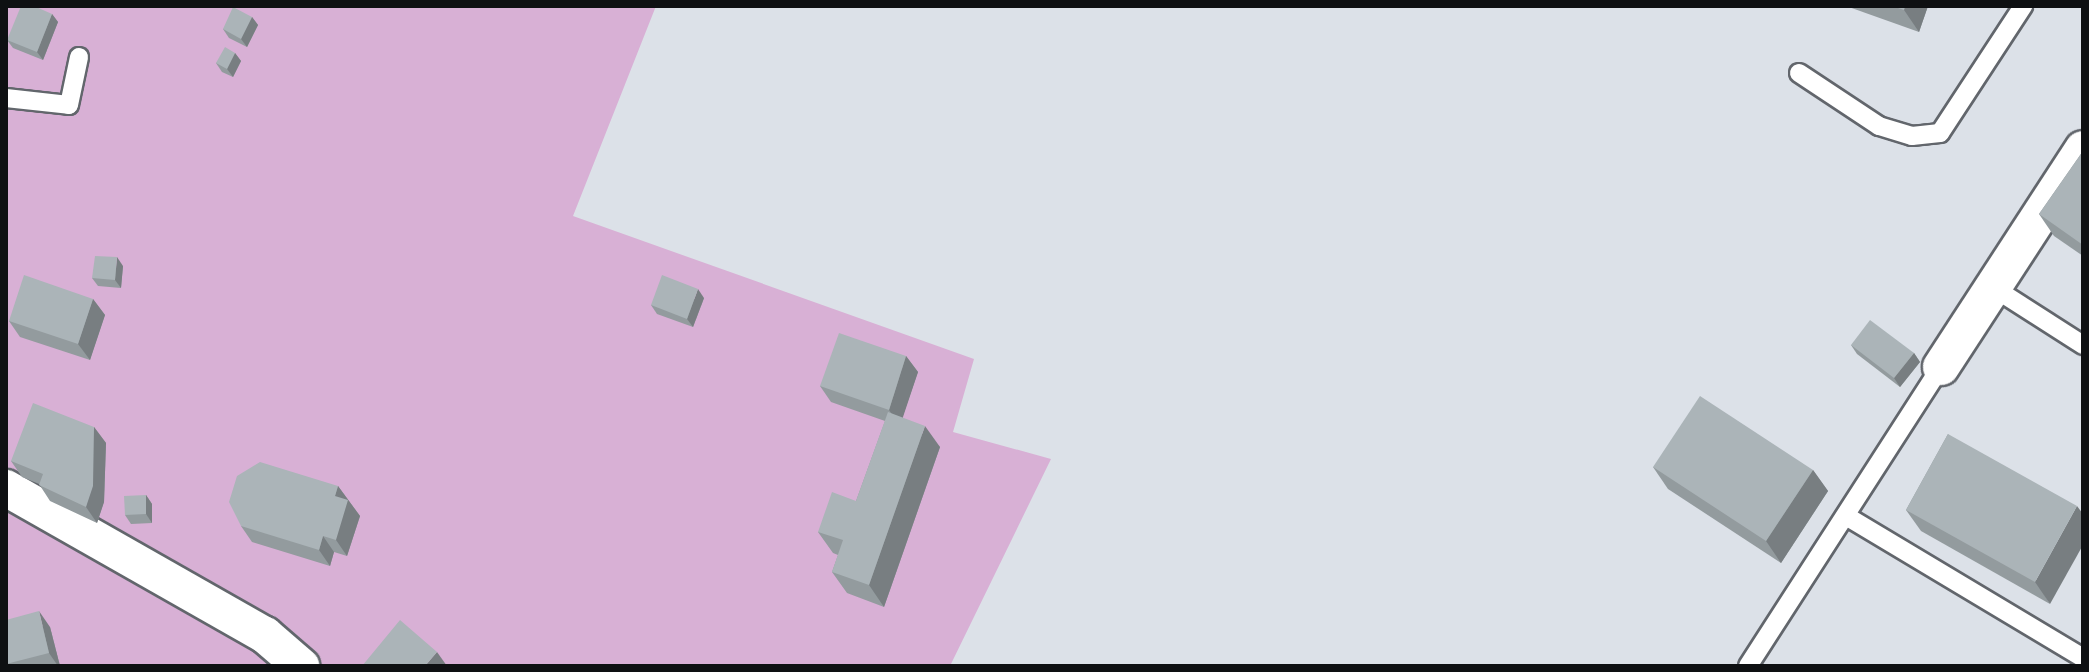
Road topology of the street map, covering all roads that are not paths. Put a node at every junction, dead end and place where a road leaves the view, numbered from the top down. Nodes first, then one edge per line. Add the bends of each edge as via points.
1 (2023, 6) edge
2 (79, 57) dead end
3 (1799, 73) dead end
4 (6, 98) edge
5 (2083, 149) edge
6 (1994, 288) junction
7 (2083, 345) edge
8 (1941, 367) joint
9 (6, 488) edge
10 (1846, 516) junction
11 (2083, 658) edge
12 (301, 666) edge
13 (1748, 666) edge

1 - 3 lane via 1940,133 1912,136 1879,126
2 - 4 lane via 69,105
5 - 6 street
6 - 7 lane
6 - 8 street
8 - 10 lane
9 - 12 street via 265,635
10 - 11 lane
10 - 13 lane

